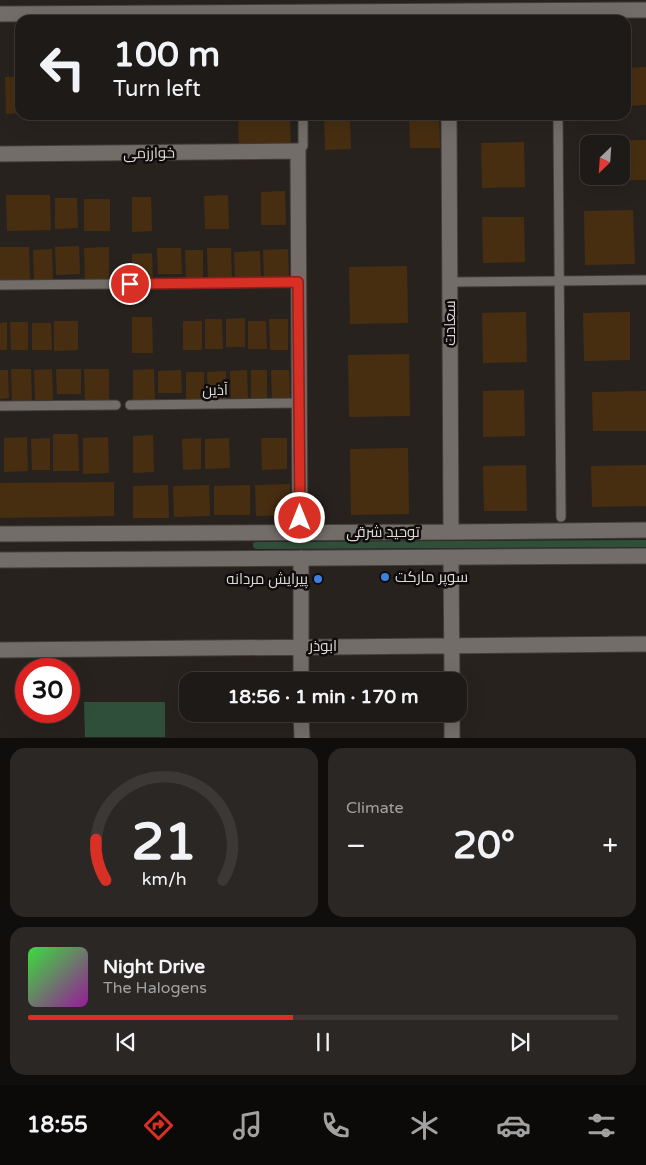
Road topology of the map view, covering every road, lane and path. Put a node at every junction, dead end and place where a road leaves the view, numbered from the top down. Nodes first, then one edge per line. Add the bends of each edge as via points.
1 (646, 10) edge
2 (0, 14) edge
3 (224, 15) edge
4 (482, 15) edge
5 (303, 120) edge
6 (449, 120) edge
7 (558, 120) edge
8 (298, 151) junction
9 (0, 154) edge
10 (646, 280) edge
11 (560, 281) junction
12 (298, 282) junction
13 (450, 282) junction
14 (116, 284) dead end
15 (130, 284) dead end
16 (0, 285) edge
17 (299, 403) junction
18 (116, 405) dead end
19 (130, 405) dead end
20 (0, 406) edge
21 (561, 517) dead end
22 (646, 530) edge
23 (300, 532) junction
24 (451, 532) junction
25 (0, 534) edge
26 (91, 534) junction
27 (156, 534) junction
28 (646, 556) edge
29 (301, 558) junction
30 (451, 558) junction
31 (157, 559) junction
32 (0, 560) edge
33 (92, 560) junction
34 (646, 644) edge
35 (301, 646) junction
36 (452, 646) junction
37 (0, 650) edge
38 (301, 672) edge
39 (452, 672) edge
40 (302, 722) edge
41 (452, 722) edge
42 (302, 738) edge
43 (452, 738) edge

1 - 4 street
2 - 3 street
5 - 8 lane via 303,146
6 - 13 street, سعادت
7 - 11 lane
8 - 9 street, خوارزمی
8 - 12 street
10 - 11 lane
11 - 13 lane
11 - 21 lane
12 - 15 lane
12 - 17 street
13 - 24 street, سعادت
14 - 16 lane
17 - 19 lane, آذین
17 - 23 street
18 - 20 lane
22 - 24 street, توحید شرقی
23 - 24 street, توحید شرقی
23 - 27 street, توحید شرقی
25 - 26 street, توحید شرقی
26 - 27 street, توحید شرقی
26 - 33 street via 104,542 104,552
27 - 31 street via 147,537 144,546 147,556
28 - 30 street, توحید شرقی
29 - 30 street, توحید شرقی
29 - 31 street, توحید شرقی
29 - 35 street
30 - 36 street
31 - 33 street, توحید شرقی
32 - 33 street, توحید شرقی
34 - 36 street, ابوذر
35 - 36 street, ابوذر
35 - 37 street, ابوذر
35 - 38 street
36 - 39 street
40 - 42 street
41 - 43 street

